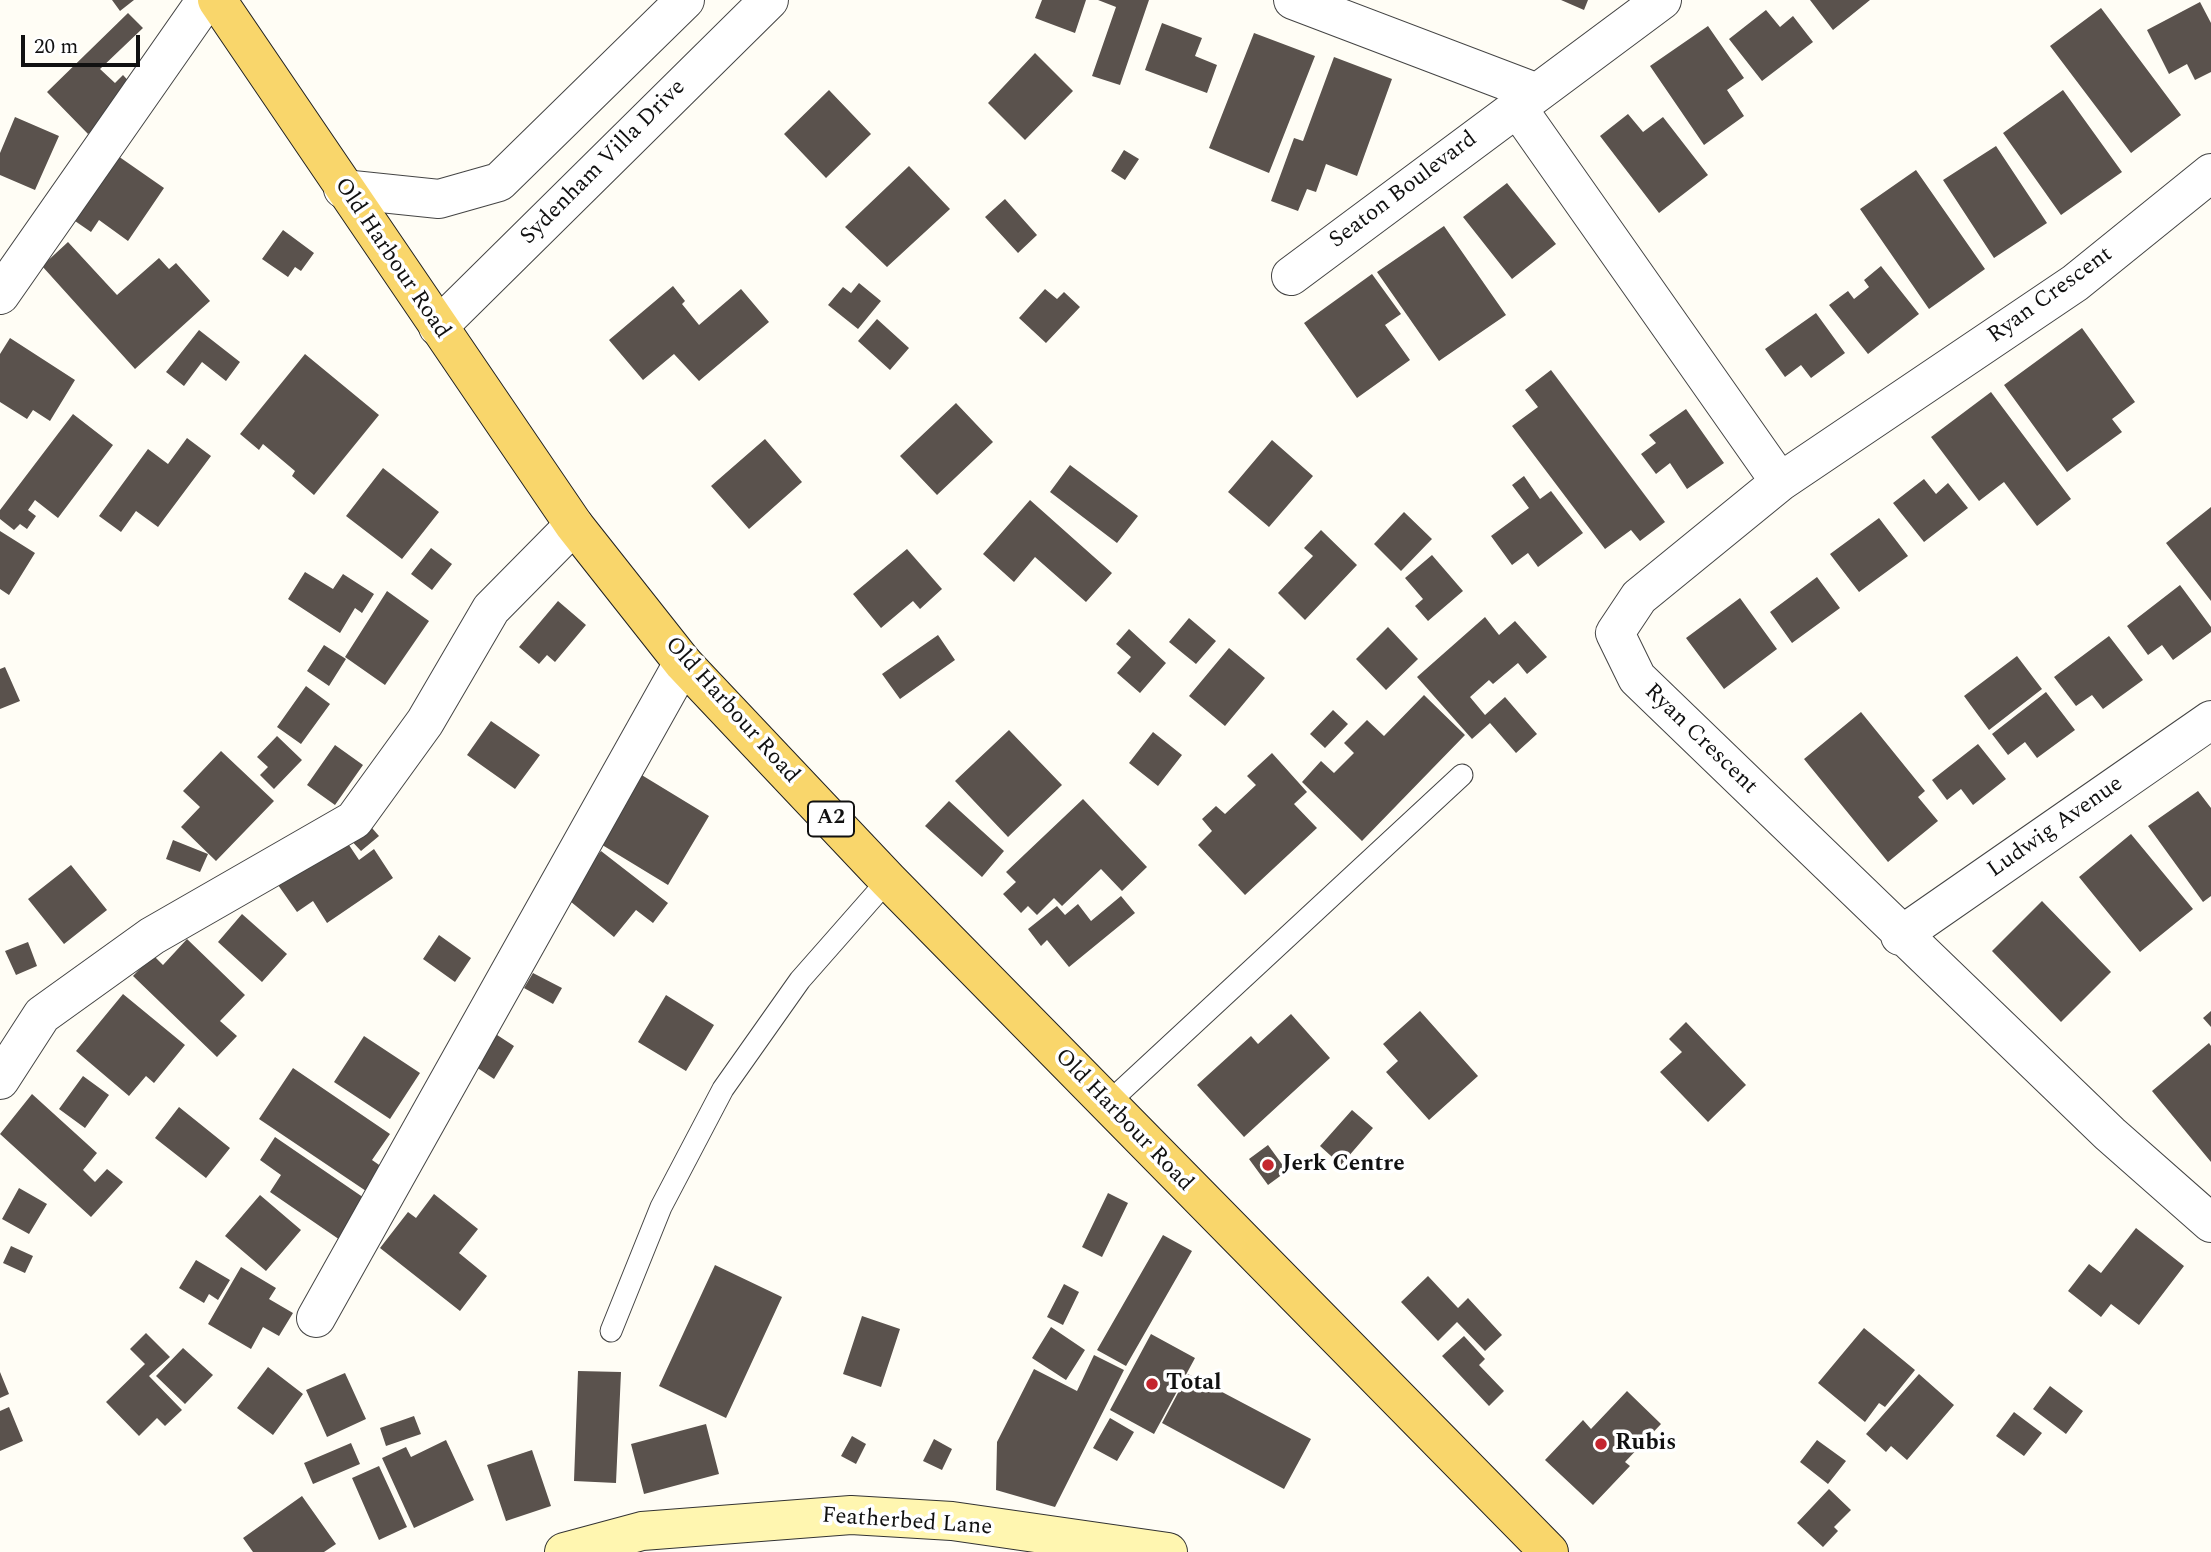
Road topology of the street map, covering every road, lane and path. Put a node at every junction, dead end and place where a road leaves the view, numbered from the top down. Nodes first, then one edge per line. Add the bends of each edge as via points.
1 (206, 0) edge
2 (217, 0) edge
3 (685, 0) edge
4 (769, 0) edge
5 (1293, 0) edge
6 (1662, 0) edge
7 (1526, 99) junction
8 (2211, 173) edge
9 (344, 188) junction
10 (1291, 276) dead end
11 (0, 295) edge
12 (438, 327) junction
13 (1780, 482) junction
14 (575, 525) junction
15 (683, 663) junction
16 (2211, 720) edge
17 (1462, 775) dead end
18 (888, 880) junction
19 (1900, 936) junction
20 (0, 1080) edge
21 (1107, 1104) junction
22 (2211, 1223) edge
23 (316, 1318) dead end
24 (611, 1331) dead end
25 (564, 1552) edge
26 (1168, 1552) edge
27 (1549, 1552) edge

1 - 11 street
2 - 9 main road, Old Harbour Road / A2
3 - 9 street via 499,182 439,199
4 - 12 street, Sydenham Villa Drive
5 - 7 street
6 - 7 street, Seaton Boulevard
7 - 10 street, Seaton Boulevard
7 - 13 street
8 - 13 street, Ryan Crescent via 2075,283
9 - 12 main road, Old Harbour Road / A2
12 - 14 main road, Old Harbour Road / A2
13 - 19 street, Ryan Crescent via 1639,597 1615,633 1637,678
14 - 15 main road, Old Harbour Road / A2
14 - 20 street via 491,609 425,722 354,820 152,936 42,1015
15 - 18 main road, Old Harbour Road / A2
15 - 23 street
16 - 19 street, Ludwig Avenue
17 - 21 lane
18 - 21 main road, Old Harbour Road / A2
18 - 24 lane via 800,980 723,1089 661,1207
19 - 22 street via 2110,1135
21 - 27 main road, Old Harbour Road / A2
25 - 26 main road, Featherbed Lane via 642,1531 851,1514 952,1521

